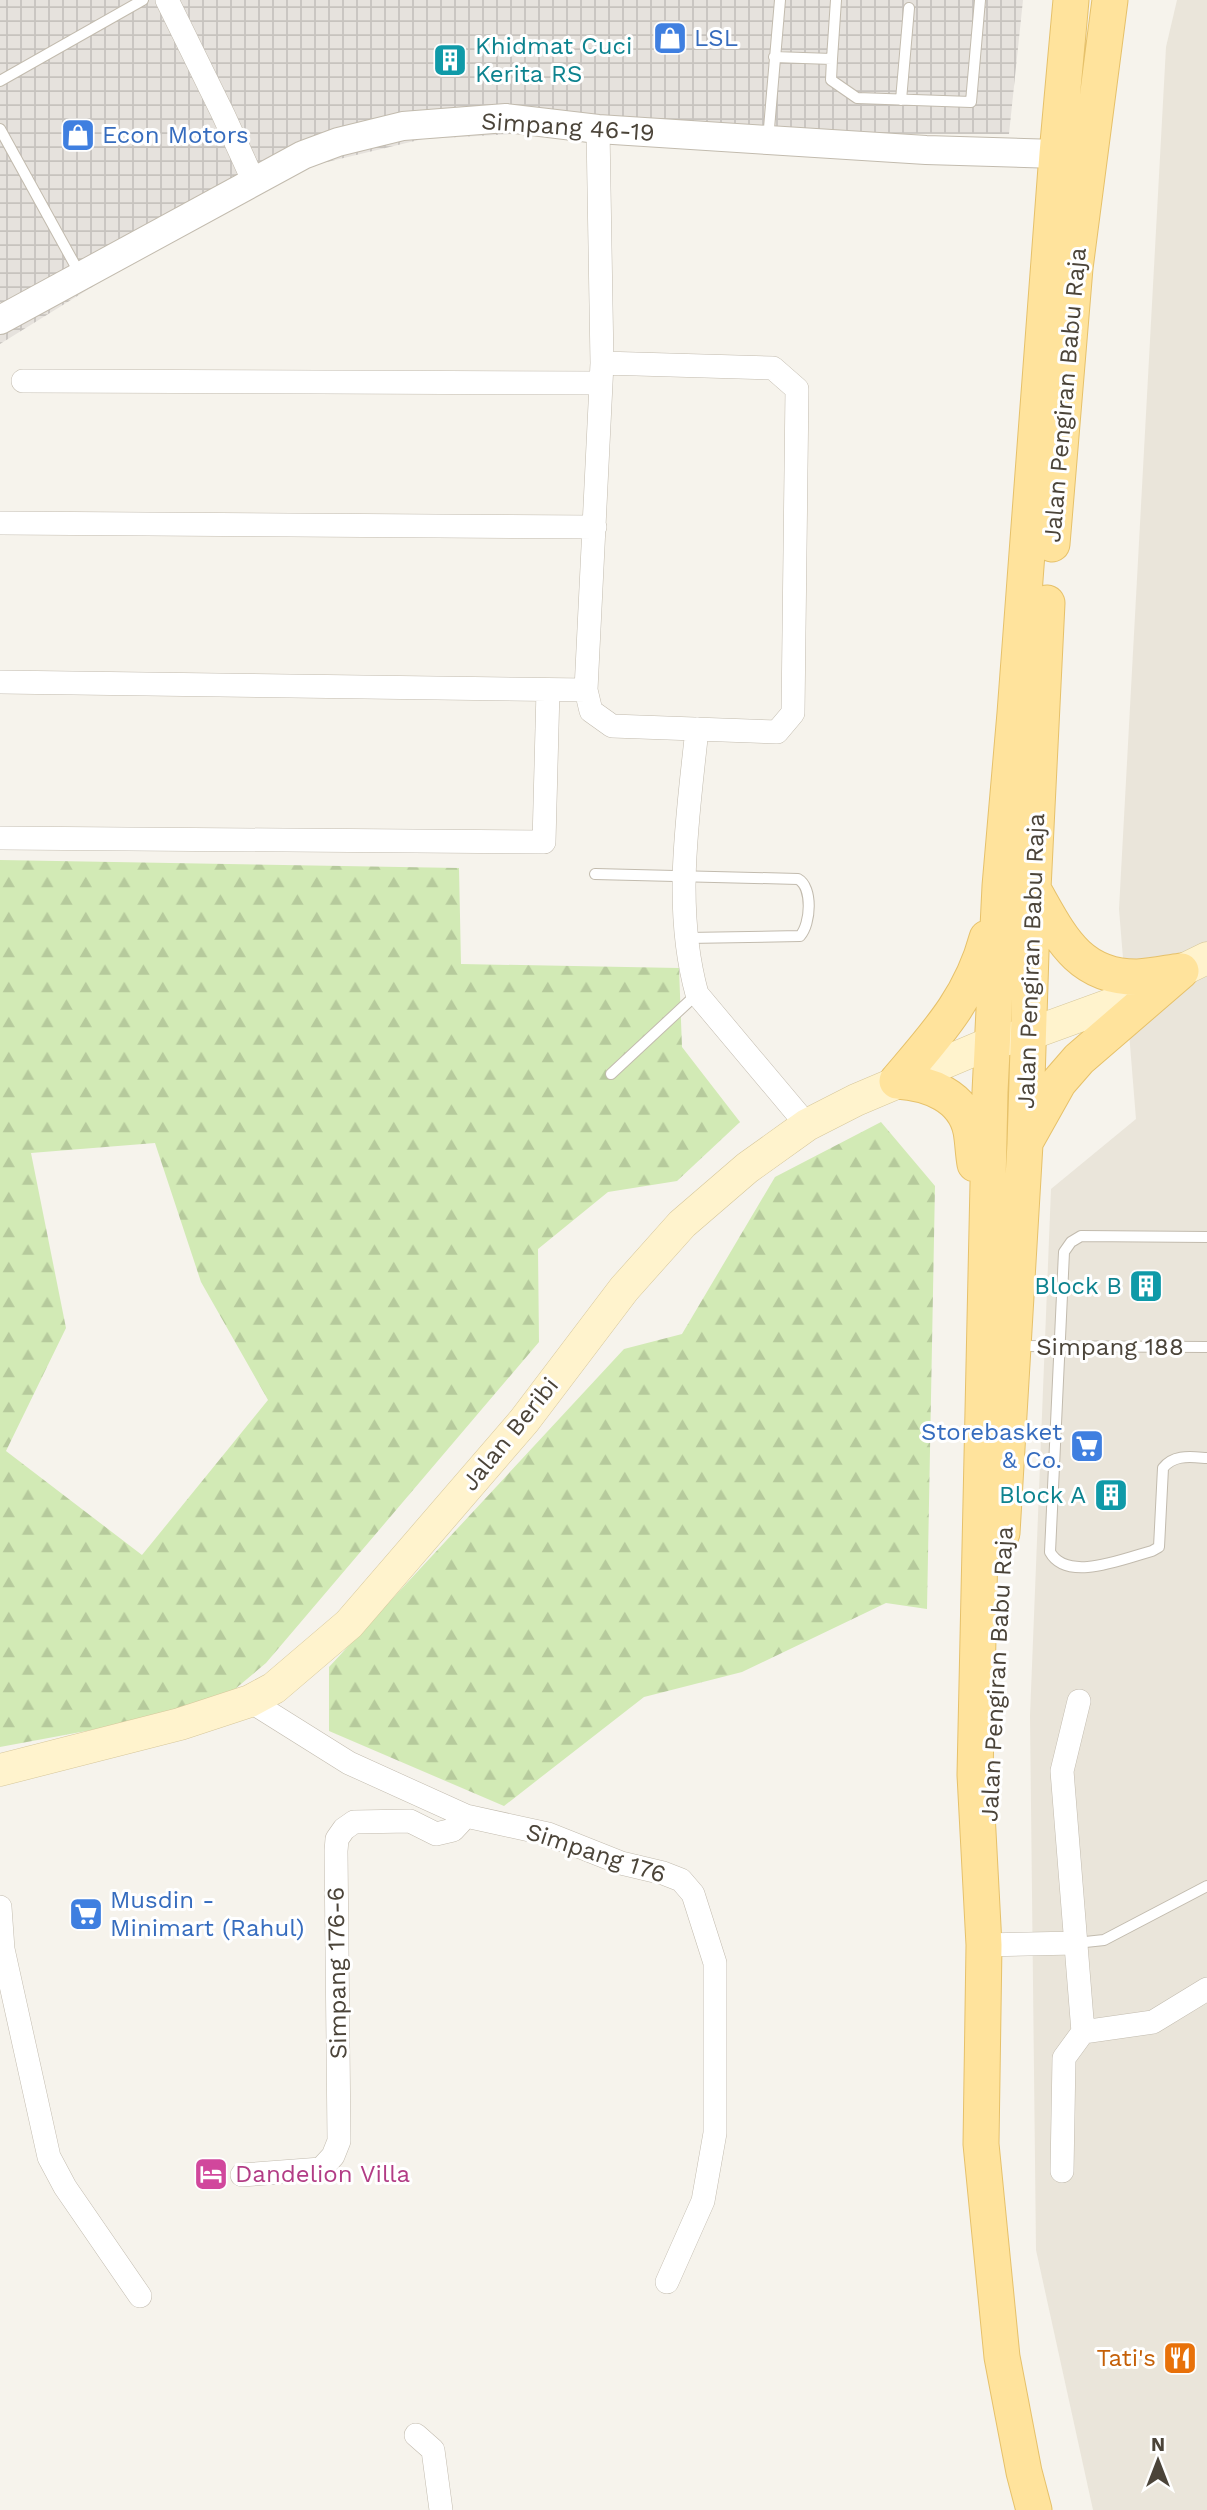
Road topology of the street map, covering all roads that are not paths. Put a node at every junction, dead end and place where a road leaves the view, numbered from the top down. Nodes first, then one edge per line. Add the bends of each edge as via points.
1 (143, 0) edge
2 (167, 0) edge
3 (780, 0) edge
4 (836, 0) edge
5 (980, 0) edge
6 (1071, 0) edge
7 (1110, 0) edge
8 (909, 8) dead end
9 (774, 57) junction
10 (832, 59) junction
11 (0, 81) edge
12 (901, 100) junction
13 (0, 129) edge
14 (598, 129) junction
15 (768, 140) junction
16 (1057, 153) junction
17 (253, 180) junction
18 (81, 276) junction
19 (0, 320) edge
20 (601, 373) junction
21 (23, 381) dead end
22 (0, 523) edge
23 (595, 527) junction
24 (0, 682) edge
25 (548, 690) junction
26 (586, 690) junction
27 (697, 729) junction
28 (0, 838) edge
29 (595, 874) dead end
30 (683, 877) junction
31 (1016, 888) junction
32 (687, 938) junction
33 (1194, 964) edge
34 (697, 994) junction
35 (1027, 1035) junction
36 (993, 1042) junction
37 (611, 1074) dead end
38 (897, 1082) junction
39 (807, 1125) junction
40 (1025, 1144) junction
41 (1207, 1237) edge
42 (986, 1272) junction
43 (1014, 1346) junction
44 (1058, 1347) junction
45 (1207, 1347) edge
46 (1207, 1458) edge
47 (250, 1701) junction
48 (1079, 1701) dead end
49 (0, 1770) edge
50 (466, 1815) junction
51 (1207, 1886) edge
52 (0, 1907) edge
53 (984, 1935) junction
54 (1076, 1943) junction
55 (1207, 1989) edge
56 (1083, 2032) junction
57 (1062, 2171) dead end
58 (242, 2175) dead end
59 (667, 2282) dead end
60 (140, 2296) dead end
61 (416, 2435) dead end
62 (440, 2510) edge
63 (1034, 2510) edge

1 - 11 lane
2 - 17 street
3 - 9 lane
4 - 10 lane
5 - 12 lane via 971,102
6 - 16 main road, Jalan Pengiran Babu Raja
7 - 31 main road, Jalan Pengiran Babu Raja via 1075,268 1046,612
8 - 12 lane
9 - 10 lane
9 - 15 lane
10 - 12 lane via 831,80 857,98
13 - 18 lane
14 - 15 street, Simpang 46-19
14 - 17 street, Simpang 46-19 via 506,118 403,127 338,142
14 - 20 street
15 - 16 street, Simpang 46-19
16 - 31 main road, Jalan Pengiran Babu Raja via 1015,713
17 - 18 street, Simpang 46-19
18 - 19 street, Simpang 46-19
20 - 21 street
20 - 23 street
20 - 27 street via 773,368 797,389 793,713 777,732
22 - 23 street
23 - 26 street
24 - 25 street
25 - 26 street
25 - 28 street via 544,842
26 - 27 street via 591,710 612,726
27 - 30 street
29 - 30 lane
30 - 32 street
30 - 32 lane via 798,879 807,888 808,925 800,936
31 - 33 main road via 1071,951 1101,971 1140,977
31 - 35 main road, Jalan Pengiran Babu Raja
31 - 36 main road, Jalan Pengiran Babu Raja
31 - 38 main road via 955,1012
32 - 34 street
33 - 35 main road, Jalan Beribi via 1115,1003
33 - 40 main road via 1079,1059 1059,1082
34 - 37 lane
34 - 39 street
35 - 36 main road, Jalan Beribi
35 - 40 main road, Jalan Pengiran Babu Raja
36 - 38 main road, Jalan Beribi
36 - 42 main road, Jalan Pengiran Babu Raja
38 - 39 main road, Jalan Beribi
38 - 42 main road via 934,1087 951,1098 971,1128
39 - 47 main road, Jalan Beribi via 747,1168 682,1224 624,1289 524,1421 349,1623 274,1688
40 - 43 main road, Jalan Pengiran Babu Raja
41 - 44 lane via 1082,1236 1071,1242 1063,1252
42 - 53 main road, Jalan Pengiran Babu Raja via 975,1775
43 - 44 lane, Simpang 188
43 - 53 main road, Jalan Pengiran Babu Raja via 996,1606
44 - 45 lane, Simpang 188
44 - 46 lane via 1050,1552 1054,1559 1063,1565 1093,1567 1159,1547 1163,1468 1185,1456
47 - 49 main road, Jalan Beribi via 180,1724
47 - 50 street, Simpang 176 via 349,1763
48 - 54 street via 1062,1770
50 - 58 street, Simpang 176-6 via 453,1830 436,1834 410,1821 354,1822 337,1839 339,2141 321,2169
50 - 59 street, Simpang 176 via 548,1834 621,1863 663,1872 681,1880 693,1894 715,1963 715,2133 702,2201
51 - 54 lane via 1104,1940
52 - 60 street via 2,1949 49,2157
53 - 54 street
53 - 63 main road, Jalan Pengiran Babu Raja via 981,2144 1002,2357
54 - 56 street
55 - 56 street via 1153,2022
56 - 57 street via 1064,2058
61 - 62 street via 433,2451

